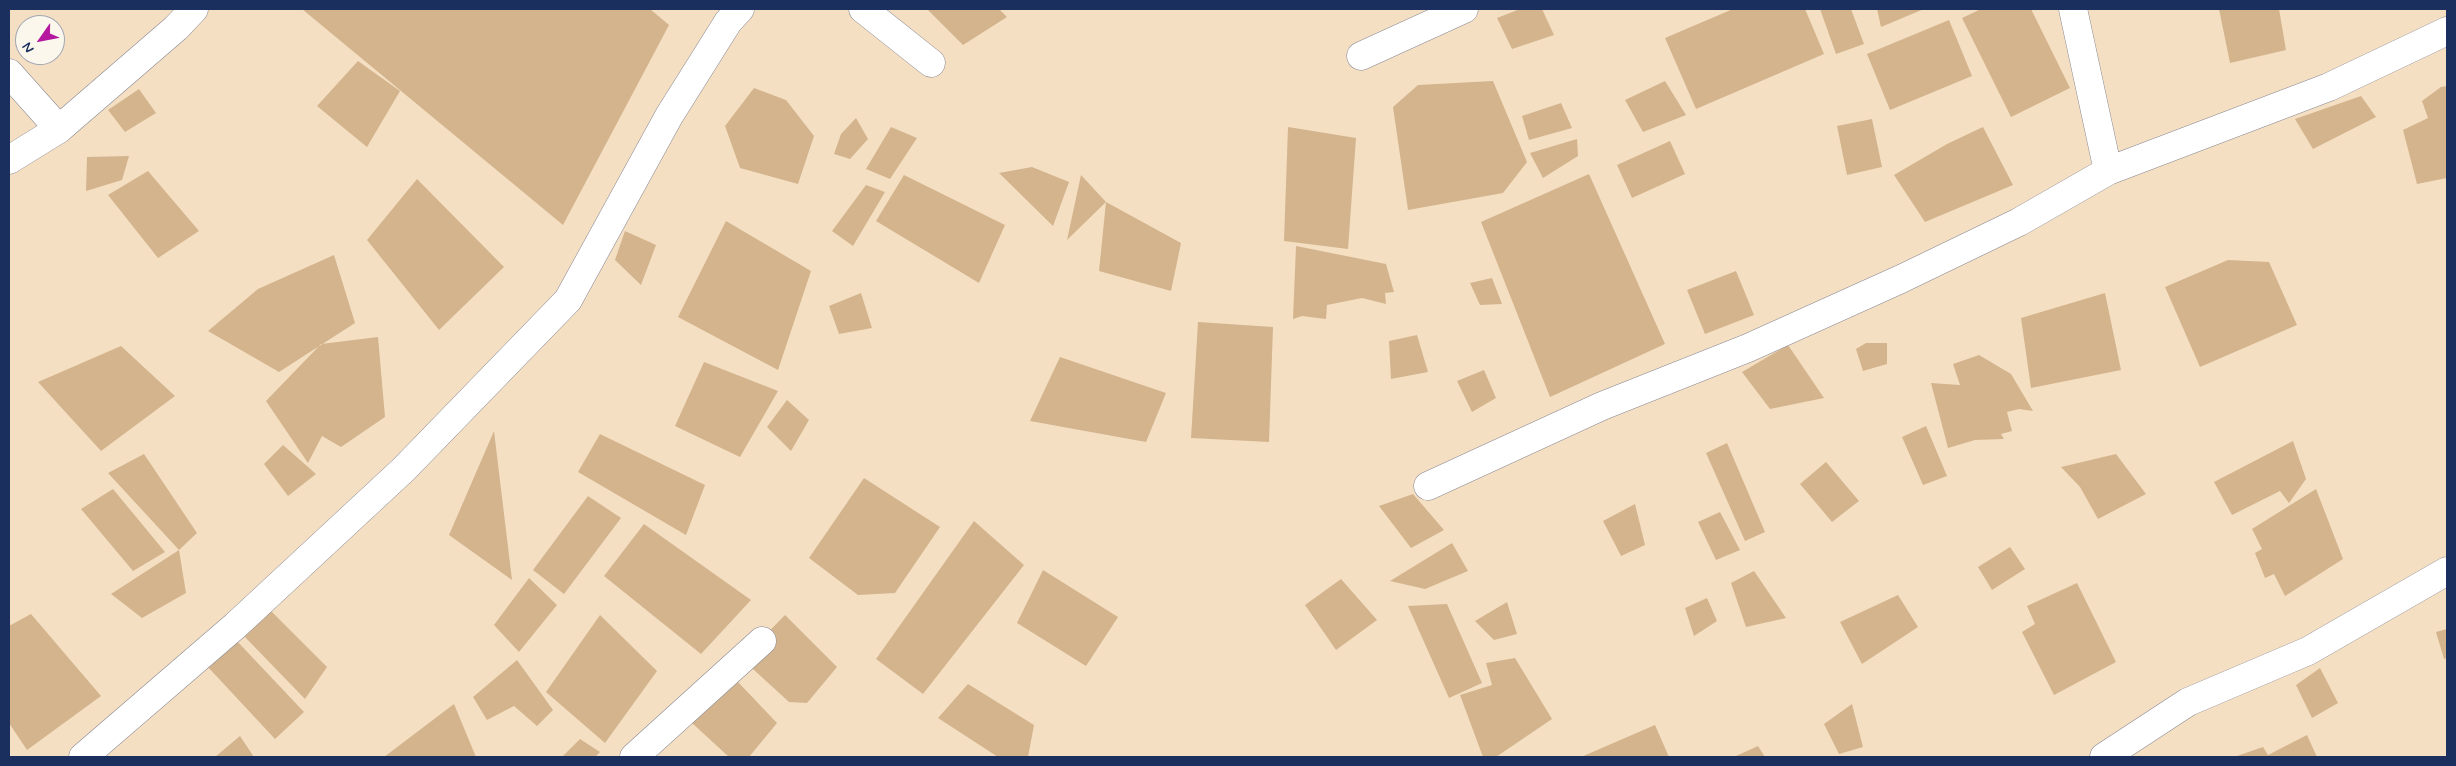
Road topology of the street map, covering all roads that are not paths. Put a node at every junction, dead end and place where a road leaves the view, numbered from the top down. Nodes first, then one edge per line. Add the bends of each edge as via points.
1 (194, 9) edge
2 (740, 9) edge
3 (863, 9) edge
4 (1464, 9) edge
5 (2073, 9) edge
6 (2447, 32) edge
7 (1361, 56) dead end
8 (931, 63) dead end
9 (9, 73) edge
10 (58, 128) junction
11 (9, 160) edge
12 (2108, 170) junction
13 (1428, 486) dead end
14 (2447, 571) edge
15 (762, 641) dead end
16 (83, 757) edge
17 (634, 757) edge
18 (2104, 757) edge

1 - 10 street
2 - 16 street via 728,22 669,116 568,300 404,469 235,626
3 - 8 street
4 - 7 street
5 - 12 street
6 - 12 street via 2329,87
9 - 10 street
10 - 11 street
12 - 13 street via 2019,222 1902,280 1748,348 1602,406
14 - 18 street via 2308,651 2188,702
15 - 17 street

